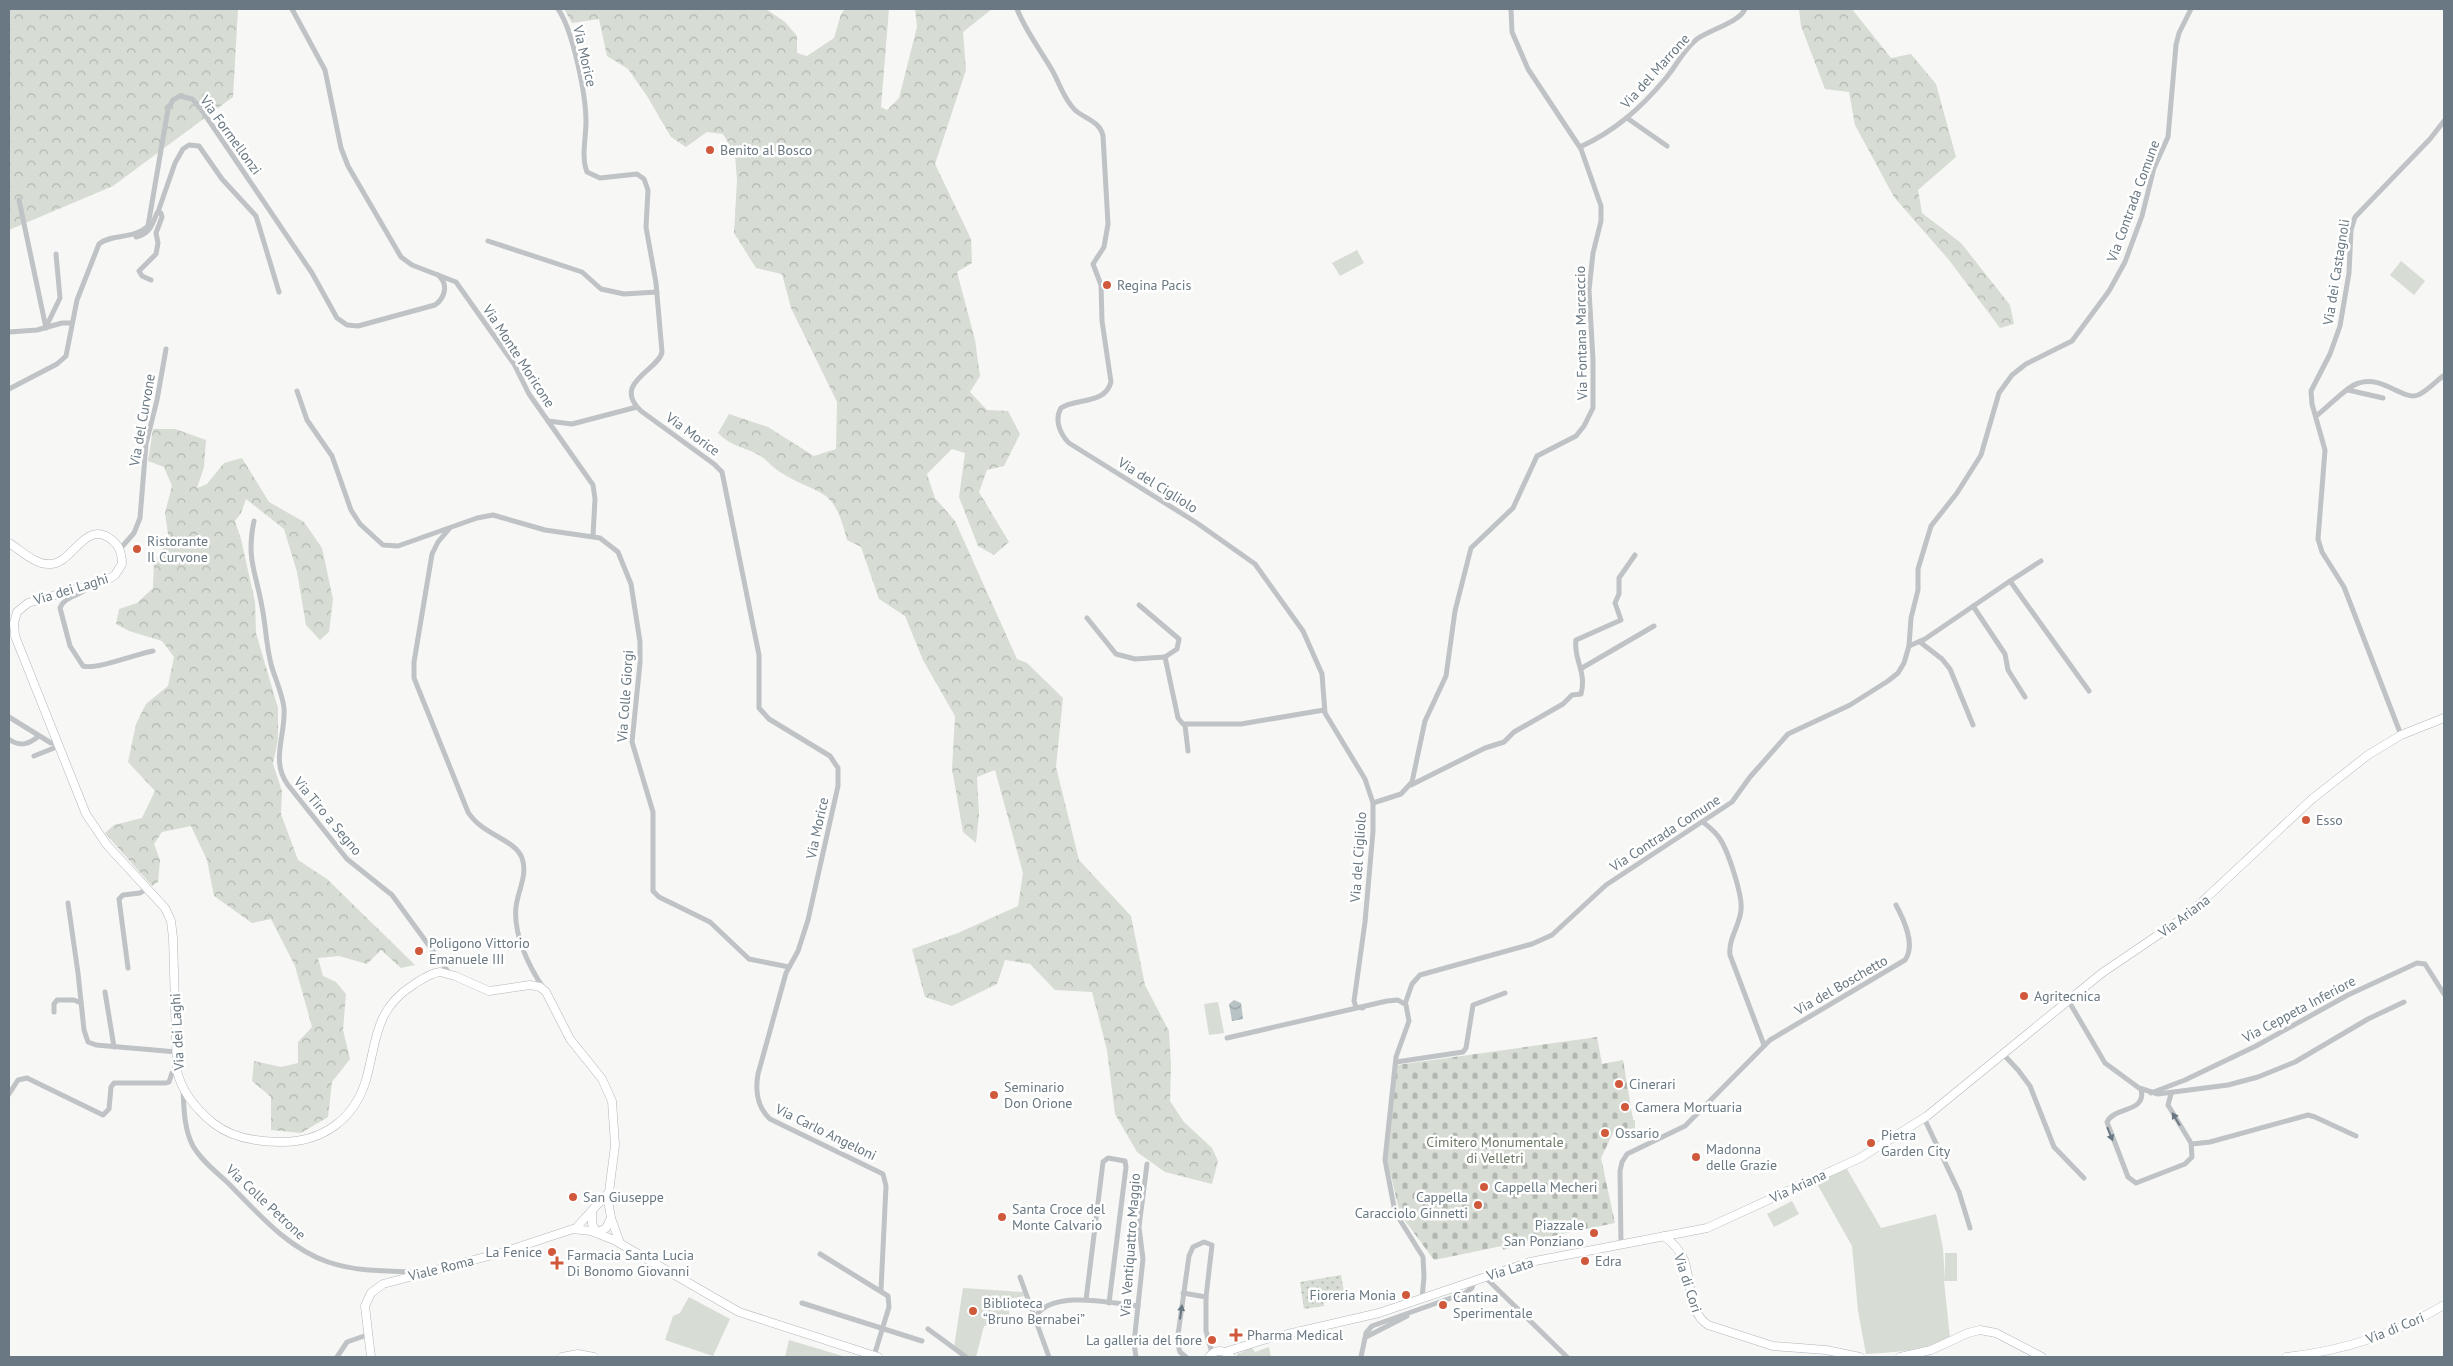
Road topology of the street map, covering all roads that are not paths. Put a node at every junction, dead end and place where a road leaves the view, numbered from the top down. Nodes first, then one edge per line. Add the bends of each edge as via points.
1 (292, 9) edge
2 (558, 9) edge
3 (1017, 9) edge
4 (1511, 9) edge
5 (1745, 9) edge
6 (2191, 9) edge
7 (1627, 118) junction
8 (2444, 120) edge
9 (1667, 146) dead end
10 (1580, 147) junction
11 (19, 200) dead end
12 (158, 212) junction
13 (130, 236) junction
14 (488, 241) dead end
15 (56, 254) dead end
16 (438, 275) junction
17 (151, 280) dead end
18 (280, 292) dead end
19 (657, 292) junction
20 (72, 323) junction
21 (46, 328) junction
22 (9, 332) edge
23 (166, 349) dead end
24 (2442, 376) dead end
25 (9, 389) edge
26 (2348, 390) junction
27 (296, 391) dead end
28 (2382, 398) dead end
29 (637, 407) junction
30 (2316, 416) junction
31 (548, 421) junction
32 (254, 522) dead end
33 (451, 527) junction
34 (593, 536) junction
35 (9, 543) edge
36 (120, 549) junction
37 (1635, 555) dead end
38 (2042, 562) dead end
39 (2010, 581) junction
40 (90, 585) junction
41 (1140, 605) dead end
42 (1973, 606) junction
43 (1087, 618) dead end
44 (1654, 626) dead end
45 (1920, 642) junction
46 (1909, 646) junction
47 (153, 651) dead end
48 (1165, 657) junction
49 (1582, 668) junction
50 (2089, 691) dead end
51 (2025, 697) dead end
52 (1324, 710) junction
53 (9, 717) edge
54 (2444, 718) edge
55 (1185, 725) junction
56 (1973, 725) dead end
57 (2401, 735) junction
58 (39, 736) junction
59 (10, 740) edge
60 (58, 744) junction
61 (1188, 751) dead end
62 (34, 756) dead end
63 (1411, 785) junction
64 (1372, 803) junction
65 (1703, 822) junction
66 (148, 888) junction
67 (68, 903) dead end
68 (1896, 905) dead end
69 (789, 967) junction
70 (128, 968) dead end
71 (449, 974) junction
72 (105, 992) dead end
73 (546, 992) junction
74 (1505, 993) dead end
75 (2444, 994) edge
76 (2068, 1000) junction
77 (2404, 1002) dead end
78 (81, 1003) junction
79 (1405, 1004) junction
80 (1363, 1008) junction
81 (54, 1012) dead end
82 (1227, 1038) dead end
83 (1764, 1045) junction
84 (114, 1047) junction
85 (176, 1052) junction
86 (2003, 1054) junction
87 (1396, 1062) junction
88 (178, 1071) junction
89 (182, 1087) junction
90 (2141, 1089) junction
91 (2151, 1093) junction
92 (9, 1094) edge
93 (2171, 1094) junction
94 (1924, 1118) junction
95 (2356, 1136) dead end
96 (2192, 1144) junction
97 (1147, 1164) dead end
98 (2084, 1178) dead end
99 (608, 1193) junction
100 (592, 1212) junction
101 (611, 1218) junction
102 (1970, 1228) dead end
103 (575, 1229) junction
104 (597, 1233) junction
105 (1664, 1236) junction
106 (620, 1243) junction
107 (1621, 1245) junction
108 (820, 1254) dead end
109 (422, 1272) junction
110 (1485, 1276) junction
111 (1020, 1277) dead end
112 (1474, 1280) junction
113 (881, 1290) junction
114 (1183, 1293) junction
115 (1206, 1297) junction
116 (1422, 1298) junction
117 (1086, 1300) junction
118 (802, 1303) dead end
119 (1109, 1303) junction
120 (1138, 1306) junction
121 (2444, 1306) edge
122 (1035, 1317) junction
123 (883, 1328) junction
124 (928, 1328) dead end
125 (367, 1335) junction
126 (922, 1341) dead end
127 (1784, 1348) junction
128 (1229, 1355) edge
129 (1209, 1356) edge
130 (337, 1357) edge
131 (371, 1357) edge
132 (562, 1357) edge
133 (594, 1357) edge
134 (876, 1357) edge
135 (966, 1357) edge
136 (1049, 1357) edge
137 (1136, 1357) edge
138 (1186, 1357) edge
139 (1361, 1357) edge
140 (1567, 1357) edge
141 (1784, 1357) edge
142 (1860, 1357) edge
143 (1900, 1357) edge
144 (2042, 1357) edge
145 (2286, 1357) edge

1 - 16 street, Via Monte Moricone via 326,70 342,151 356,182 401,257
2 - 19 street, Via Morice via 568,29 582,93 586,118 586,170 600,178 635,174 645,181 648,194 646,229
3 - 52 street, Via del Cigliolo via 1065,98 1080,114 1099,126 1103,136 1108,221 1104,247 1093,264 1101,285 1102,324 1111,382 1099,396 1061,408 1058,416 1061,434 1071,444 1200,525 1257,566 1296,618 1311,648 1323,681
4 - 10 street, Via Fontana Marcaccio via 1512,32 1528,69
5 - 7 street, Via del Marrone via 1739,17 1690,45 1663,82
6 - 46 street, Via Contrada Comune via 2176,45 2168,137 2154,168 2142,216 2126,258 2112,286 2072,341 2026,364 1999,392 1981,454 1958,494 1931,526 1918,569 1918,592
7 - 9 street
7 - 10 street, Via del Marrone via 1606,134
8 - 30 street, Via dei Castagnoli via 2354,219 2340,326 2311,391
10 - 63 street, Via Fontana Marcaccio via 1602,212 1589,281 1592,410 1576,436 1538,456 1514,508 1471,548 1456,611 1445,680 1425,721
11 - 21 street
12 - 13 street via 147,232
12 - 17 street via 162,218 156,234 156,254 139,271
12 - 18 street via 180,152 189,145 199,146 220,176 256,216
13 - 16 street, Via Formellonzi via 144,230 150,222 168,109 174,98 184,96 199,106 312,273 331,310 342,322 358,326 435,305 445,289
13 - 20 street, Via Formellonzi via 106,240 97,246
14 - 19 street via 582,272 601,290 624,294
15 - 21 street via 60,298
16 - 31 street, Via Monte Moricone via 457,283 514,364 530,396
19 - 29 street, Via Morice via 662,355 635,383 633,393
20 - 21 street
20 - 25 street, Via Formellonzi via 65,358
21 - 22 street
23 - 36 street, Via del Curvone via 146,444 140,518 134,532
24 - 26 street via 2417,395 2404,394 2378,382 2360,382
26 - 28 street
26 - 30 street
27 - 33 street, Via Colle Giorgi via 307,420 330,452 351,510 364,527 387,546 398,546
29 - 31 street, Via Monte Moricone via 572,424
29 - 69 street, Via Morice via 722,472 760,659 759,708 772,721 828,755 838,768 838,782 808,920
30 - 57 street, Via dei Castagnoli via 2325,450 2318,542 2343,584
31 - 34 street via 592,482 595,499
32 - 71 street, Via Tiro a Segno via 250,558 270,661 284,710 278,760 283,777 344,855 392,896
33 - 34 street, Via Colle Giorgi via 496,515 545,530
33 - 73 street via 432,554 414,676 468,812 481,827 513,846 521,855 524,875 516,905 516,924 532,968
34 - 69 street, Via Colle Giorgi via 607,541 618,552 632,587 640,659 632,742 652,812 653,891 710,922 749,959
35 - 36 main road, Via dei Laghi via 47,564 62,560 83,539 93,535 109,537
36 - 40 main road, Via dei Laghi via 122,561 118,572 107,580
37 - 49 street via 1619,578 1620,594 1615,603 1620,620 1576,640 1575,649
38 - 39 street
39 - 42 street
39 - 50 street
40 - 47 street via 86,591 64,601 60,608 70,646 83,666 107,664
40 - 60 main road, Via dei Laghi via 28,603 18,610 14,619 15,636
41 - 48 street via 1179,639 1177,649
42 - 45 street
42 - 51 street via 2005,654 2007,668
43 - 48 street via 1116,654 1138,659
44 - 49 street
45 - 46 street
45 - 56 street via 1948,666
46 - 65 street, Via Contrada Comune via 1902,666 1891,679 1836,712 1788,734 1735,799
48 - 55 street via 1179,720
49 - 63 street via 1580,695 1572,695 1563,704 1514,732 1503,743 1485,748
52 - 55 street via 1241,724
52 - 64 street, Via del Cigliolo via 1365,779
53 - 58 street
54 - 57 main road, Via Ariana
55 - 61 street
57 - 76 main road, Via Ariana via 2371,752 2325,788 2189,914 2112,965
58 - 59 street via 25,744
58 - 60 street
60 - 62 street
60 - 66 main road, Via dei Laghi via 93,826
63 - 64 street via 1401,794
64 - 80 street, Via del Cigliolo via 1373,831 1365,922 1354,1001 1356,1007
65 - 79 street, Via Contrada Comune via 1606,885 1552,935 1532,944 1423,974 1413,982
65 - 83 street via 1724,845 1741,898 1741,912 1730,944 1730,955
66 - 70 street via 140,893 123,895 120,900
66 - 85 main road, Via dei Laghi via 166,910 172,924
67 - 78 street
68 - 83 street, Via del Boschetto via 1909,940 1909,953 1905,960
69 - 113 street, Via Carlo Angeloni via 758,1074 758,1100 764,1113 772,1120 883,1174 886,1186
71 - 73 main road via 489,991 530,986 540,987
71 - 89 main road, Via dei Laghi via 433,974 392,1001 377,1029 366,1078 354,1106 337,1125 317,1137 274,1142 234,1135 210,1120
72 - 84 street
73 - 99 main road via 570,1039 602,1079 612,1101 615,1145
74 - 87 street via 1472,1005 1463,1052
75 - 91 street, Via Ceppeta Inferiore via 2425,964 2417,963 2348,995 2256,1046
76 - 86 main road, Via Ariana
76 - 90 street via 2103,1060
77 - 93 street via 2282,1068 2245,1081
78 - 81 street via 57,1000
78 - 84 street via 88,1042
79 - 80 street via 1395,1000
79 - 87 street via 1409,1021
80 - 82 street
83 - 107 street, Via del Boschetto via 1685,1126 1636,1148 1624,1158 1620,1175
84 - 85 street
85 - 88 main road, Via dei Laghi
86 - 94 main road, Via Ariana
86 - 98 street via 2028,1084 2054,1147
87 - 116 street via 1385,1162 1395,1212 1423,1257
88 - 89 main road, Via dei Laghi
88 - 92 street via 172,1073 166,1083 114,1083 109,1109 103,1115 27,1078 20,1079
89 - 109 street, Via Colle Petrone via 186,1126 198,1153 292,1243 310,1255 339,1266
90 - 91 street
90 -> 96 street via 2142,1098 2138,1104 2111,1116 2107,1122 2130,1180 2141,1183 2187,1163 2192,1155
91 - 93 street
96 -> 93 street via 2168,1105
94 - 102 street via 1959,1192
94 - 105 main road, Via Ariana via 1860,1158 1719,1224
95 - 96 street via 2308,1115
97 - 120 street, Via Ventiquattro Maggio via 1140,1224 1144,1256
99 - 100 main road
99 - 101 main road
100 - 103 main road
100 - 104 main road via 592,1224
101 - 104 main road via 606,1228
101 - 106 main road
103 - 104 main road, Viale Roma
103 - 109 main road, Viale Roma
104 - 106 main road, Viale Roma
105 - 107 main road, Via Lata
105 - 127 main road, Via di Cori via 1683,1257 1694,1305 1703,1321 1718,1329
106 - 134 main road, Viale Roma via 740,1312
107 - 110 main road, Via Lata via 1530,1262
108 - 113 street
109 - 125 main road, Viale Roma via 388,1282 371,1293 365,1308
110 - 112 main road, Via Lata
110 - 140 street
111 - 122 street
112 - 116 main road, Via Lata
112 - 139 street via 1472,1288 1465,1293 1375,1324 1365,1337
113 - 123 street via 890,1302
114 - 115 street
114 - 115 street via 1190,1251 1200,1243 1212,1244
138 -> 114 street via 1180,1352 1177,1342
115 - 129 street via 1205,1329
116 - 128 main road, Via Lata via 1366,1317 1242,1346
117 - 119 street
117 - 119 street via 1103,1162 1108,1158 1120,1159 1125,1161 1126,1167
117 - 122 street via 1046,1306
118 - 123 street
119 - 120 street
120 - 137 street, Via Ventiquattro Maggio via 1134,1343
121 - 145 main road, Via di Cori via 2385,1334 2317,1354
122 - 136 street
123 - 126 street
123 - 134 street
124 - 135 street
125 - 130 street via 347,1342
125 - 131 main road, Viale Roma
127 - 141 main road
127 - 142 main road, Via di Cori via 1826,1350
128 - 129 main road, Via Lata via 1220,1350
132 - 133 main road via 578,1354
143 - 144 main road via 1928,1351 1968,1333 1983,1330 1998,1334

